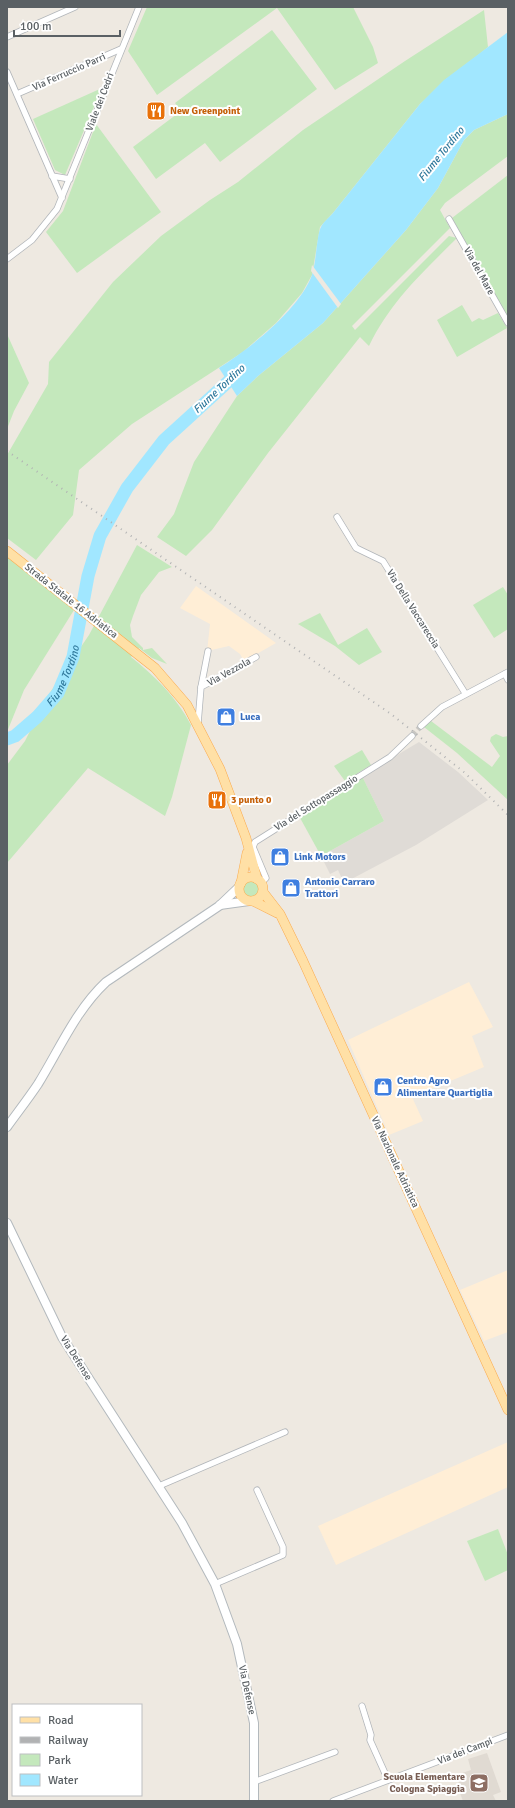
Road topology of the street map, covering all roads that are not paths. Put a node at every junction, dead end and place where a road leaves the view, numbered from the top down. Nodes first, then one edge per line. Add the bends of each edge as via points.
1 (75, 7) edge
2 (139, 7) edge
3 (7, 37) edge
4 (121, 49) junction
5 (7, 72) edge
6 (17, 94) junction
7 (52, 176) junction
8 (70, 179) junction
9 (62, 198) junction
10 (449, 218) dead end
11 (7, 260) edge
12 (508, 323) edge
13 (337, 517) dead end
14 (7, 551) edge
15 (208, 651) dead end
16 (135, 652) joint
17 (256, 657) dead end
18 (507, 673) edge
19 (508, 680) edge
20 (202, 687) junction
21 (465, 693) junction
22 (195, 719) junction
23 (421, 726) tunnel mouth
24 (412, 736) tunnel mouth
25 (248, 847) junction
26 (260, 884) junction
27 (240, 886) junction
28 (251, 901) junction
29 (219, 906) junction
30 (280, 914) junction
31 (7, 1127) edge
32 (7, 1222) edge
33 (508, 1410) edge
34 (285, 1432) dead end
35 (159, 1486) junction
36 (257, 1490) dead end
37 (215, 1584) junction
38 (362, 1706) dead end
39 (508, 1735) edge
40 (335, 1752) dead end
41 (388, 1780) junction
42 (254, 1782) junction
43 (254, 1801) edge
44 (333, 1801) edge

1 - 3 street
2 - 4 street, Viale dei Cedri
4 - 6 street, Via Ferruccio Parri
4 - 8 street, Viale dei Cedri
5 - 6 street
6 - 7 street
7 - 8 street
7 - 9 street
8 - 9 street, Viale dei Cedri
9 - 11 street, Viale dei Cedri via 57,209 32,240
10 - 12 street, Via del Mare
13 - 21 street, Via Della Vaccareccia via 356,548 383,561
14 - 16 main road, Strada Statale 16 Adriatica
15 - 20 street, Via Vezzola
16 - 22 main road, Via Nazionale Adriatica via 166,678
17 - 20 street, Via Vezzola
18 - 19 street
18 - 21 street
20 - 22 street, Via Vezzola
21 - 23 street via 442,707
22 - 25 main road, Via Nazionale Adriatica via 220,769
24 - 26 street, Via del Sottopassaggio via 390,757 255,842 253,847 266,878
25 - 26 main road, Via Nazionale Adriatica
25 - 27 main road, Via Nazionale Adriatica
26 - 27 main road via 248,878
26 - 28 main road via 260,898
26 - 30 main road, Via Nazionale Adriatica
27 - 28 main road via 243,898
27 - 29 street
28 - 29 street
28 - 30 main road
29 - 31 street via 106,982 93,994 37,1086
30 - 33 main road, Via Nazionale Adriatica
32 - 35 street, Via Defense via 62,1337
34 - 35 street
35 - 37 street, Via Defense via 189,1534
36 - 37 street via 283,1547 282,1555
37 - 42 street, Via Defense via 234,1633 247,1687 254,1723
38 - 41 street via 371,1735 370,1740
39 - 41 street, Via dei Campi
40 - 42 street
41 - 44 street, Via dei Campi
42 - 43 street, Via Defense

